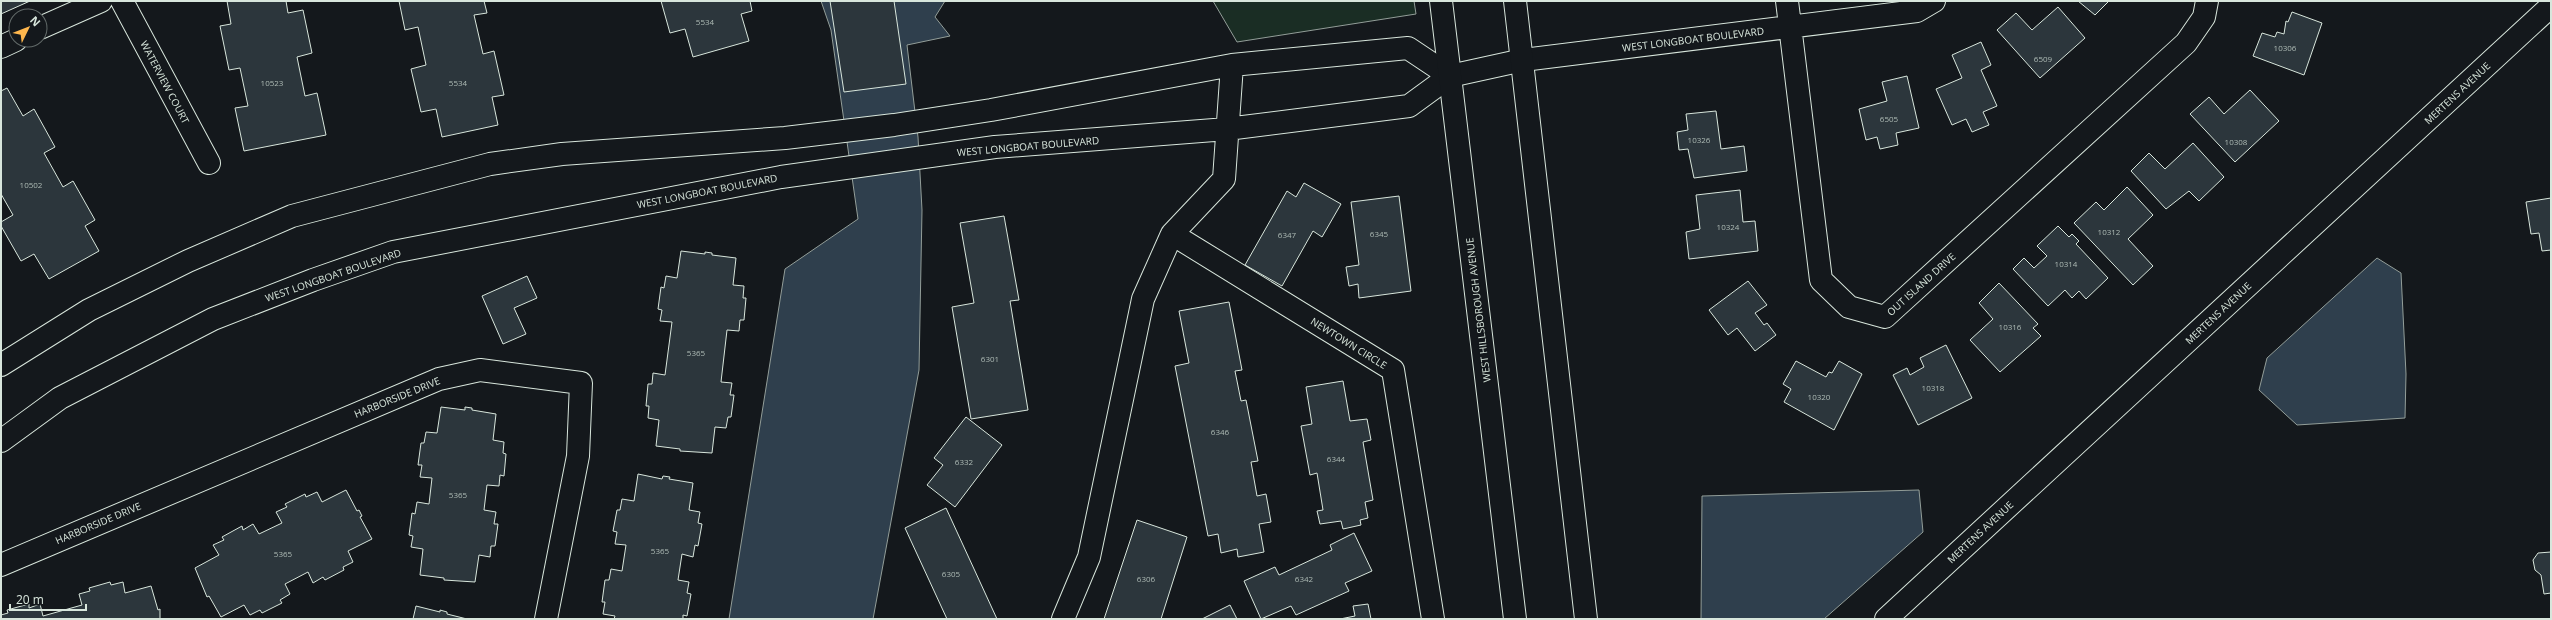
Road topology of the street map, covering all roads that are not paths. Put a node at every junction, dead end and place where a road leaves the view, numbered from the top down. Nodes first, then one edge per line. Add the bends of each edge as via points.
1 (101, 1) edge
2 (122, 1) edge
3 (1441, 1) edge
4 (1515, 1) edge
5 (1787, 1) edge
6 (1934, 1) edge
7 (2207, 1) edge
8 (2551, 6) edge
9 (48, 24) edge
10 (1790, 26) junction
11 (1523, 60) junction
12 (1232, 65) junction
13 (1450, 76) junction
14 (1227, 129) junction
15 (209, 163) dead end
16 (1172, 234) junction
17 (1, 365) edge
18 (1, 441) edge
19 (1, 565) edge
20 (546, 619) edge
21 (1063, 619) edge
22 (1433, 619) edge
23 (1515, 619) edge
24 (1586, 619) edge
25 (1886, 619) edge

1 - 9 street
2 - 15 street, WATERVIEW COURT
3 - 13 street, WEST HILLSBOROUGH AVENUE
4 - 11 street
5 - 10 street, OUT ISLAND DRIVE
6 - 10 street, WEST LONGBOAT BOULEVARD via 1917,11
7 - 10 street, OUT ISLAND DRIVE via 2204,17 2186,43 1885,317 1849,307 1821,280
8 - 25 street, MERTENS AVENUE
10 - 11 street, WEST LONGBOAT BOULEVARD
11 - 13 street, WEST LONGBOAT BOULEVARD
11 - 24 street
12 - 13 street via 1408,48
12 - 14 street
12 - 17 street via 990,110 894,125 785,138 562,154 490,164 292,216 188,261 89,310
13 - 14 street, WEST LONGBOAT BOULEVARD via 1409,106
13 - 23 street, WEST HILLSBOROUGH AVENUE
14 - 16 street via 1224,179
14 - 18 street, WEST LONGBOAT BOULEVARD via 995,147 782,177 393,252 213,319 60,398
16 - 21 street via 1143,299 1089,557
16 - 22 street, NEWTOWN CIRCLE via 1393,370
19 - 20 street, HARBORSIDE DRIVE via 439,379 480,370 582,383 578,456

